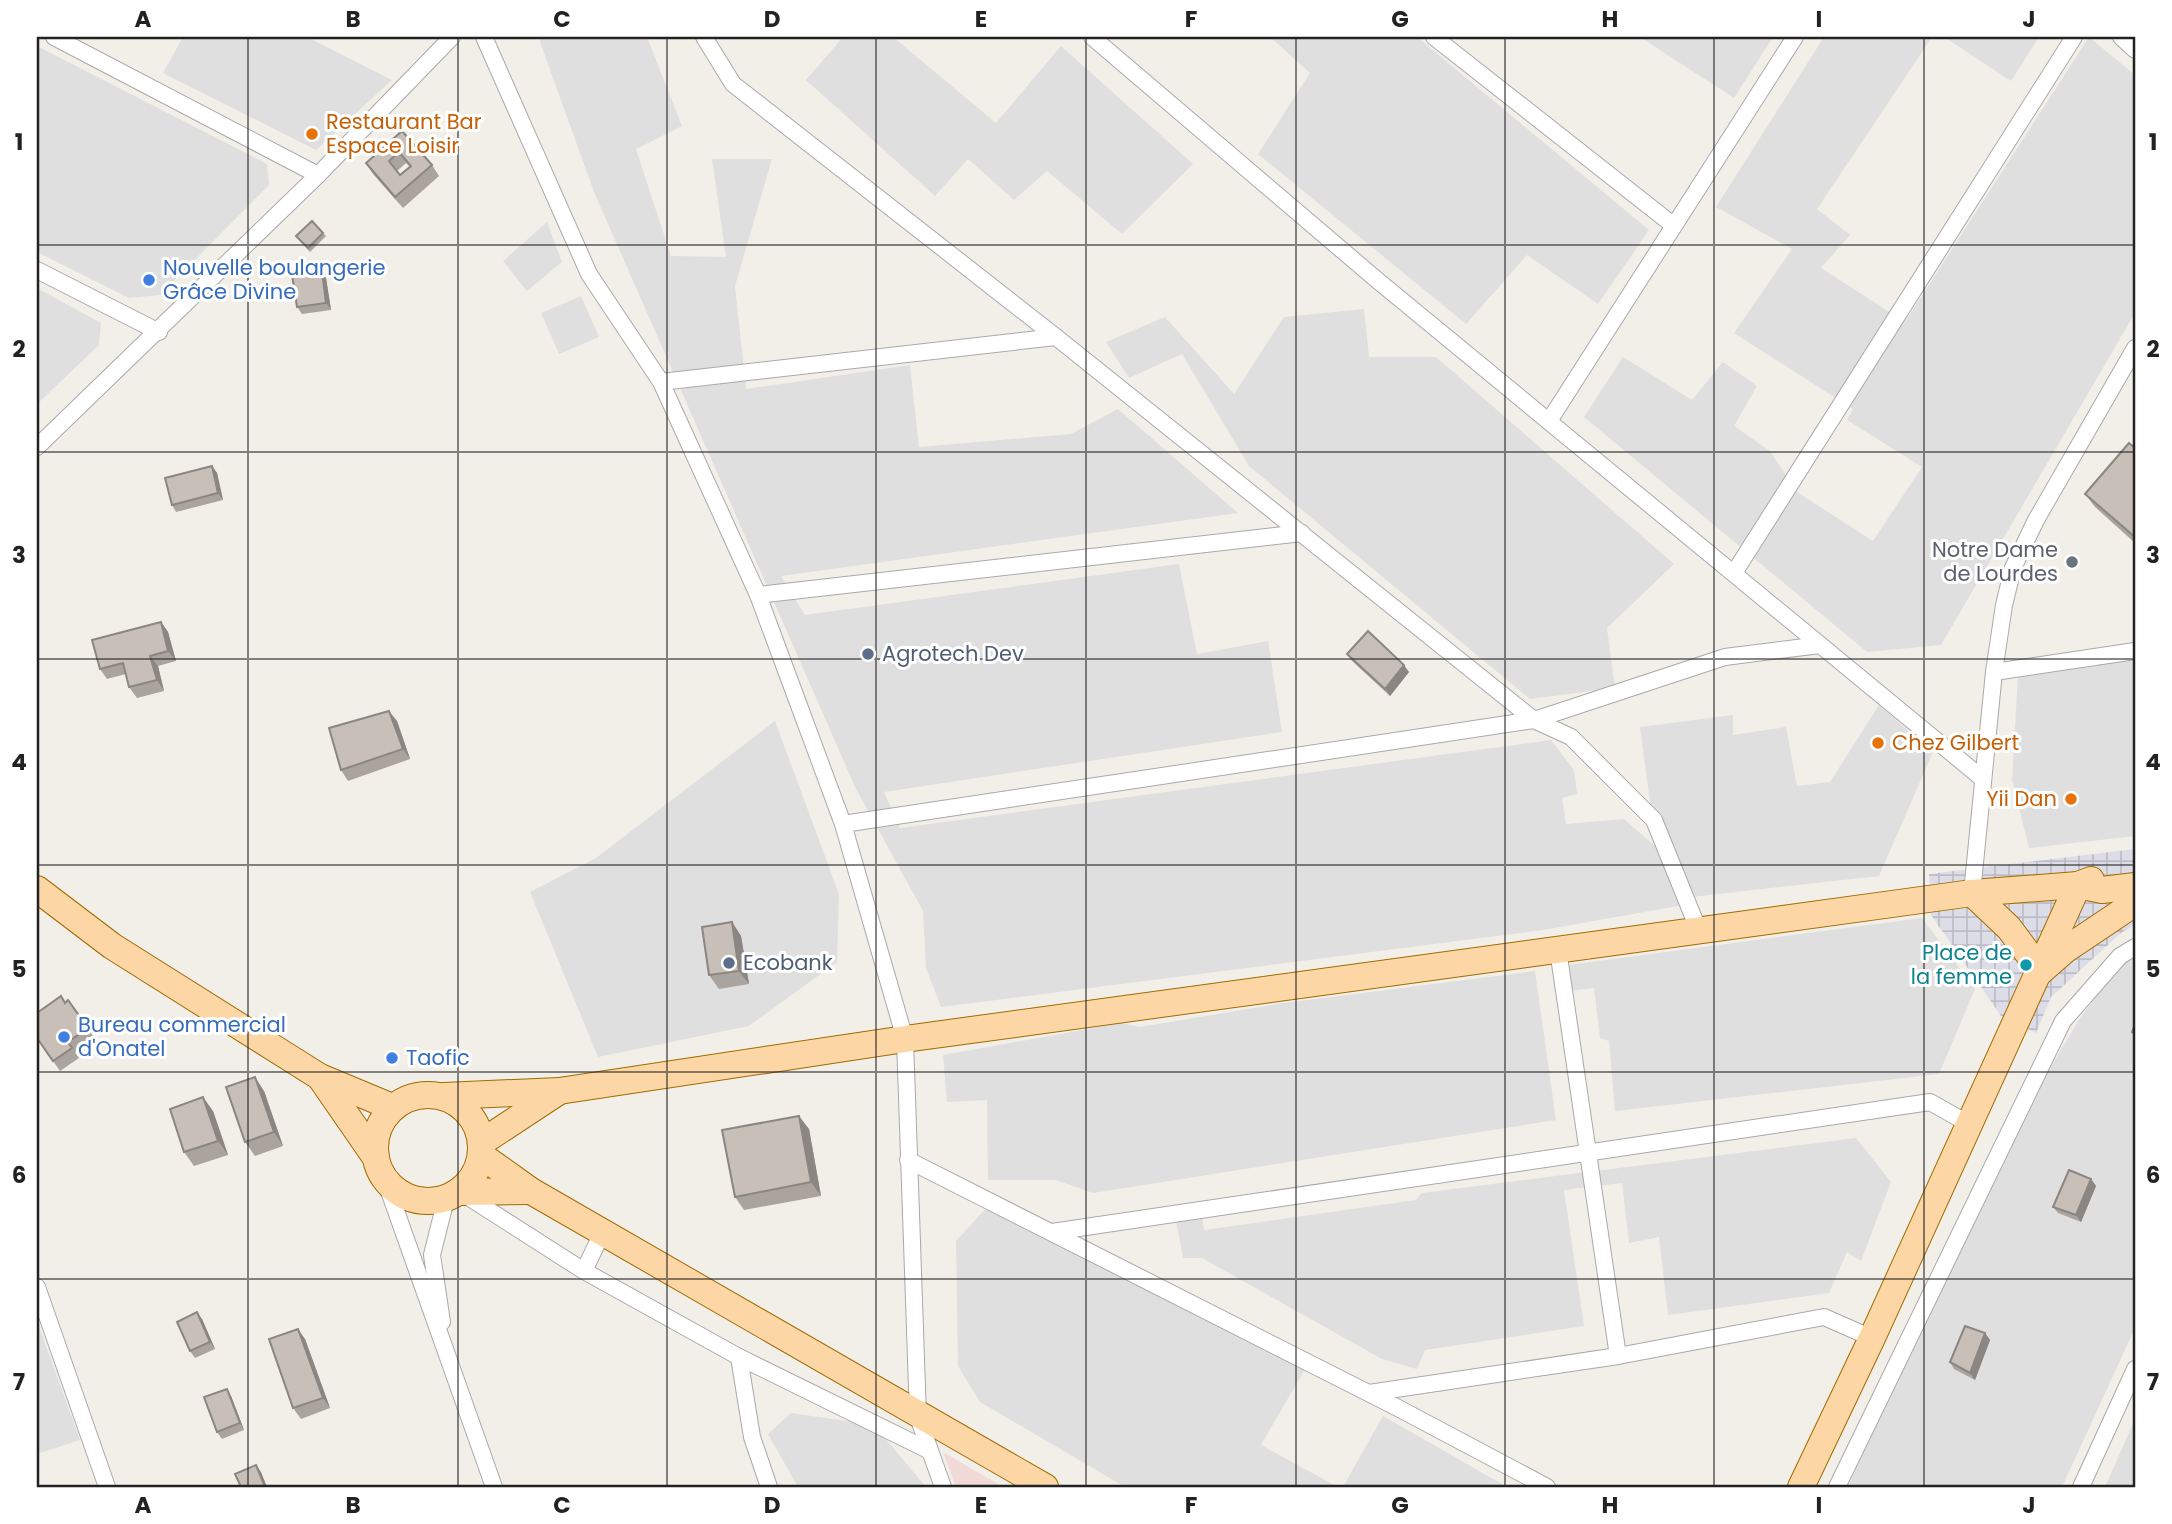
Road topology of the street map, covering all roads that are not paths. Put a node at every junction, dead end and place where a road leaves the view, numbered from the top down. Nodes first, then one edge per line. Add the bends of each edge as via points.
1 (54, 37) edge
2 (452, 37) edge
3 (484, 37) edge
4 (704, 37) edge
5 (1092, 37) edge
6 (1434, 37) edge
7 (1795, 37) edge
8 (2074, 37) edge
9 (2121, 37) edge
10 (2135, 50) edge
11 (318, 175) junction
12 (1673, 225) junction
13 (37, 270) edge
14 (159, 332) junction
15 (1056, 337) junction
16 (2135, 348) edge
17 (661, 382) junction
18 (1549, 421) junction
19 (37, 447) edge
20 (1302, 533) junction
21 (1734, 573) junction
22 (758, 595) junction
23 (1820, 645) junction
24 (2135, 651) edge
25 (1994, 673) junction
26 (1534, 720) junction
27 (1983, 779) junction
28 (843, 824) junction
29 (2135, 871) edge
30 (2078, 886) junction
31 (2135, 886) edge
32 (37, 889) edge
33 (1972, 893) junction
34 (2135, 903) edge
35 (1699, 931) junction
36 (2135, 947) edge
37 (1558, 950) junction
38 (2041, 971) junction
39 (905, 1039) junction
40 (320, 1077) junction
41 (559, 1091) junction
42 (444, 1096) junction
43 (393, 1107) junction
44 (1969, 1124) junction
45 (482, 1149) junction
46 (1587, 1153) junction
47 (908, 1160) junction
48 (380, 1169) junction
49 (531, 1191) junction
50 (453, 1195) junction
51 (603, 1231) junction
52 (1052, 1233) junction
53 (584, 1271) junction
54 (37, 1287) edge
55 (1872, 1338) junction
56 (1618, 1356) junction
57 (739, 1357) junction
58 (449, 1362) junction
59 (2135, 1369) edge
60 (1368, 1393) junction
61 (918, 1417) junction
62 (930, 1451) junction
63 (107, 1487) edge
64 (494, 1487) edge
65 (769, 1487) edge
66 (943, 1487) edge
67 (1045, 1487) edge
68 (1547, 1487) edge
69 (1801, 1487) edge
70 (1837, 1487) edge
71 (2081, 1487) edge

1 - 11 street
2 - 11 street
3 - 17 street via 589,274
4 - 15 street via 733,84
5 - 18 street
6 - 12 street
7 - 12 street
8 - 21 street
9 - 10 street
11 - 14 street
12 - 18 street
13 - 14 street
14 - 19 street
15 - 17 street
15 - 20 street
16 - 25 street via 2013,568
17 - 22 street
18 - 21 street
20 - 22 street
20 - 26 street
21 - 23 street
22 - 28 street
23 - 26 street via 1725,657
23 - 27 street
24 - 25 street
25 - 27 street
26 - 28 street
26 - 35 street via 1571,737 1654,820
27 - 33 street
28 - 39 street
29 - 30 main road via 2101,876
30 - 31 main road via 2102,890
30 - 33 main road
30 - 38 main road
32 - 40 main road via 112,946
33 - 35 main road
33 - 38 main road via 2009,928
34 - 38 main road
35 - 37 main road
36 - 70 street via 2119,956 2063,1021
37 - 39 main road
37 - 46 street
38 - 44 main road
39 - 41 main road
39 - 47 street
40 - 43 main road
40 - 48 main road
41 - 42 main road
41 - 45 main road
42 - 43 main road via 426,1094
42 - 45 main road via 470,1114
43 - 48 main road via 375,1140
44 - 46 street via 1930,1102
44 - 55 main road
45 - 49 main road
45 - 50 main road via 474,1176
46 - 52 street
46 - 56 street
47 - 52 street
47 - 61 street
48 - 50 main road via 398,1192 414,1200 432,1202
48 - 58 street
49 - 50 main road
49 - 51 main road
50 - 53 street
50 - 58 street via 432,1255
51 - 53 street
51 - 61 main road
52 - 60 street
53 - 57 street
54 - 63 street
55 - 56 street via 1824,1317
55 - 69 main road
56 - 60 street
57 - 62 street
57 - 65 street via 752,1437
58 - 64 street
59 - 71 street
60 - 68 street
61 - 62 street
61 - 67 main road
62 - 66 street

